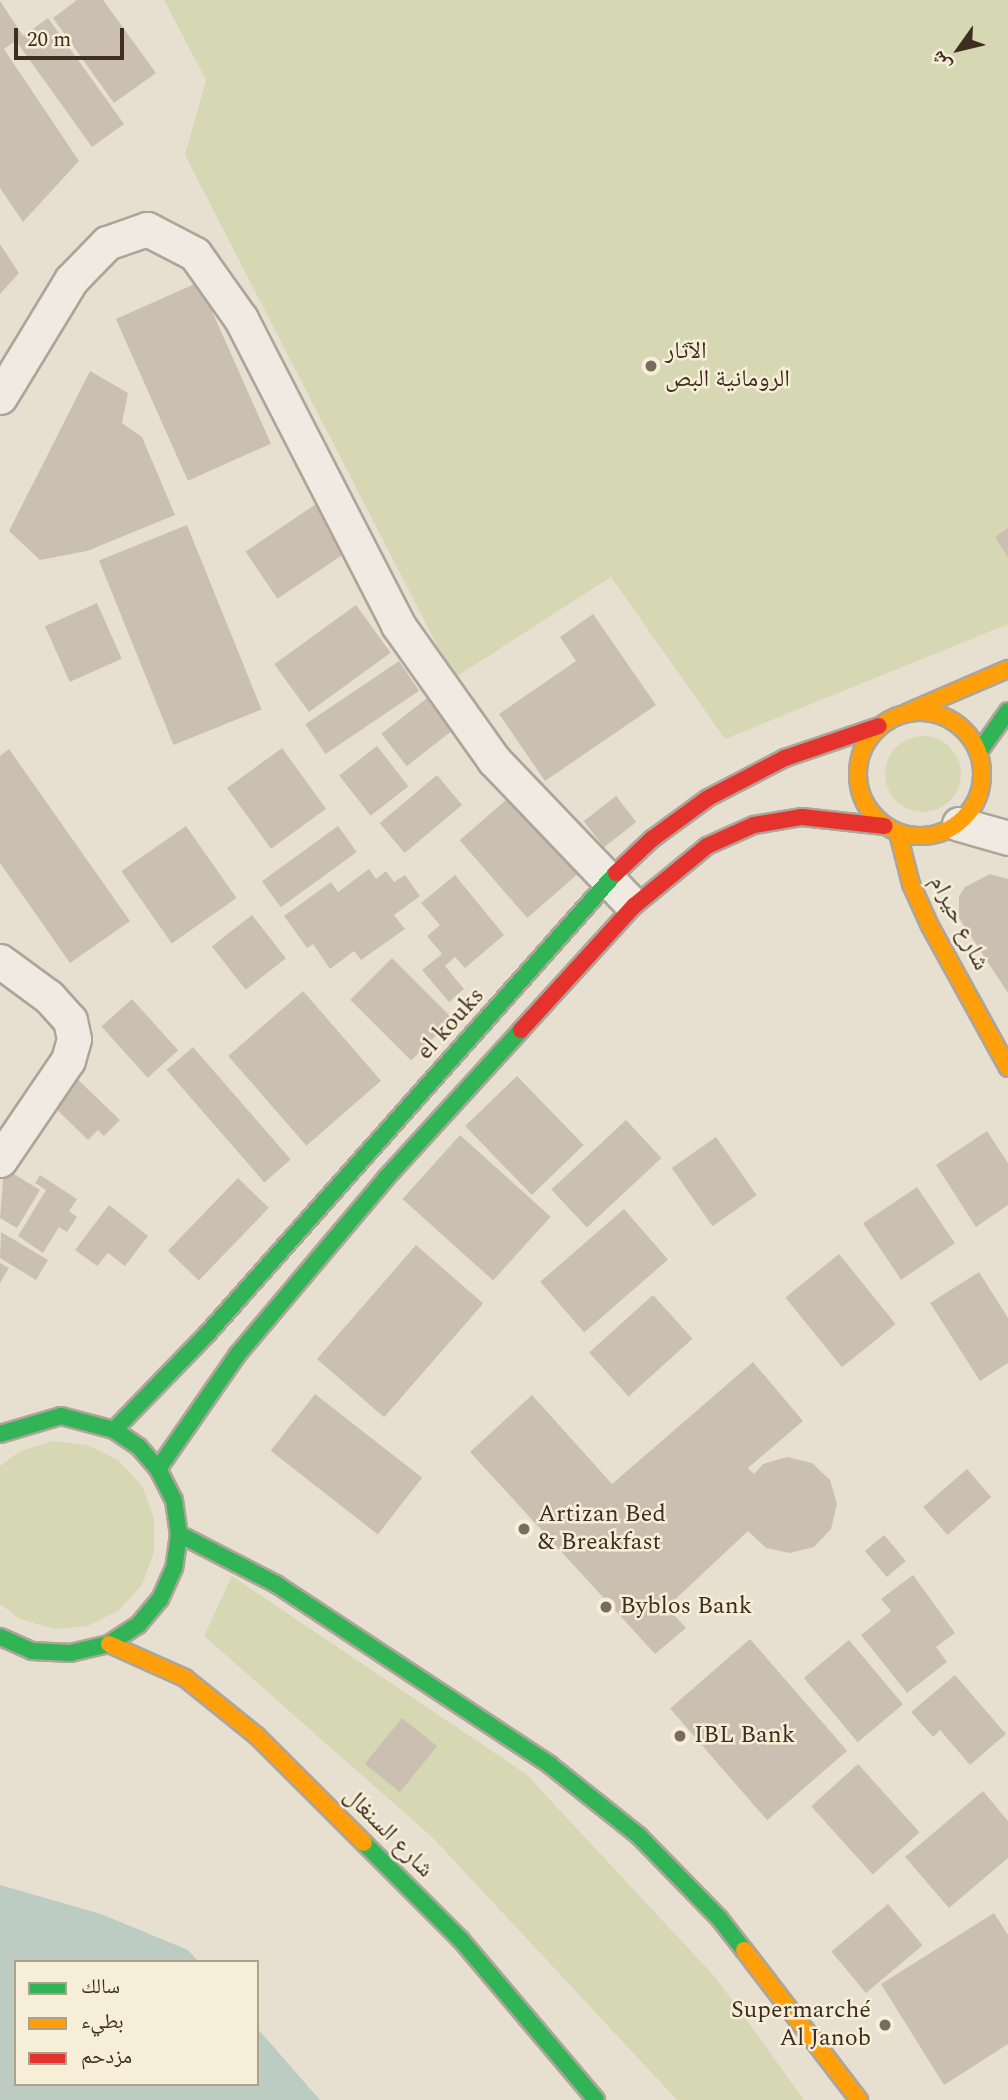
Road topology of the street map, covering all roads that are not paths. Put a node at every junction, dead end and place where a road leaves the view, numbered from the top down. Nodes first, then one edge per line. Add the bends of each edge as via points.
1 (0, 397) edge
2 (1008, 669) edge
3 (1008, 711) edge
4 (908, 712) junction
5 (879, 726) junction
6 (979, 752) junction
7 (959, 824) junction
8 (892, 829) junction
9 (1008, 838) edge
10 (608, 881) junction
11 (634, 906) junction
12 (0, 961) edge
13 (1008, 1068) edge
14 (0, 1160) edge
15 (2, 1430) edge
16 (114, 1430) junction
17 (158, 1469) junction
18 (179, 1534) junction
19 (0, 1637) edge
20 (109, 1644) junction
21 (596, 2100) edge
22 (859, 2100) edge

1 - 10 street via 71,280 107,243 146,229 195,254 241,319 398,625 494,760
2 - 4 main road
3 - 6 main road
4 - 5 main road
4 - 6 main road via 930,712 951,719 968,733
5 - 8 main road via 865,744 858,766 859,789 869,810
5 - 10 main road, el kouks via 785,758 708,798 652,839
6 - 7 main road via 983,779 976,804
7 - 8 main road via 929,835
7 - 9 street
8 - 11 main road via 803,817 754,825 706,846
8 - 13 main road, شارع حيرام via 930,926
10 - 11 street
10 - 16 main road, el kouks via 208,1333
11 - 17 main road via 386,1178 238,1354
12 - 14 street via 49,997 70,1020 74,1039 68,1060
15 - 16 main road via 61,1416
16 - 17 main road via 139,1447
17 - 18 main road via 174,1500
18 - 20 main road via 174,1568 160,1599 138,1625
18 - 22 main road via 310,1607 551,1765 639,1836 719,1918
19 - 20 main road via 32,1651 71,1653
20 - 21 main road, شارع السنغال via 185,1678 257,1735 461,1940

